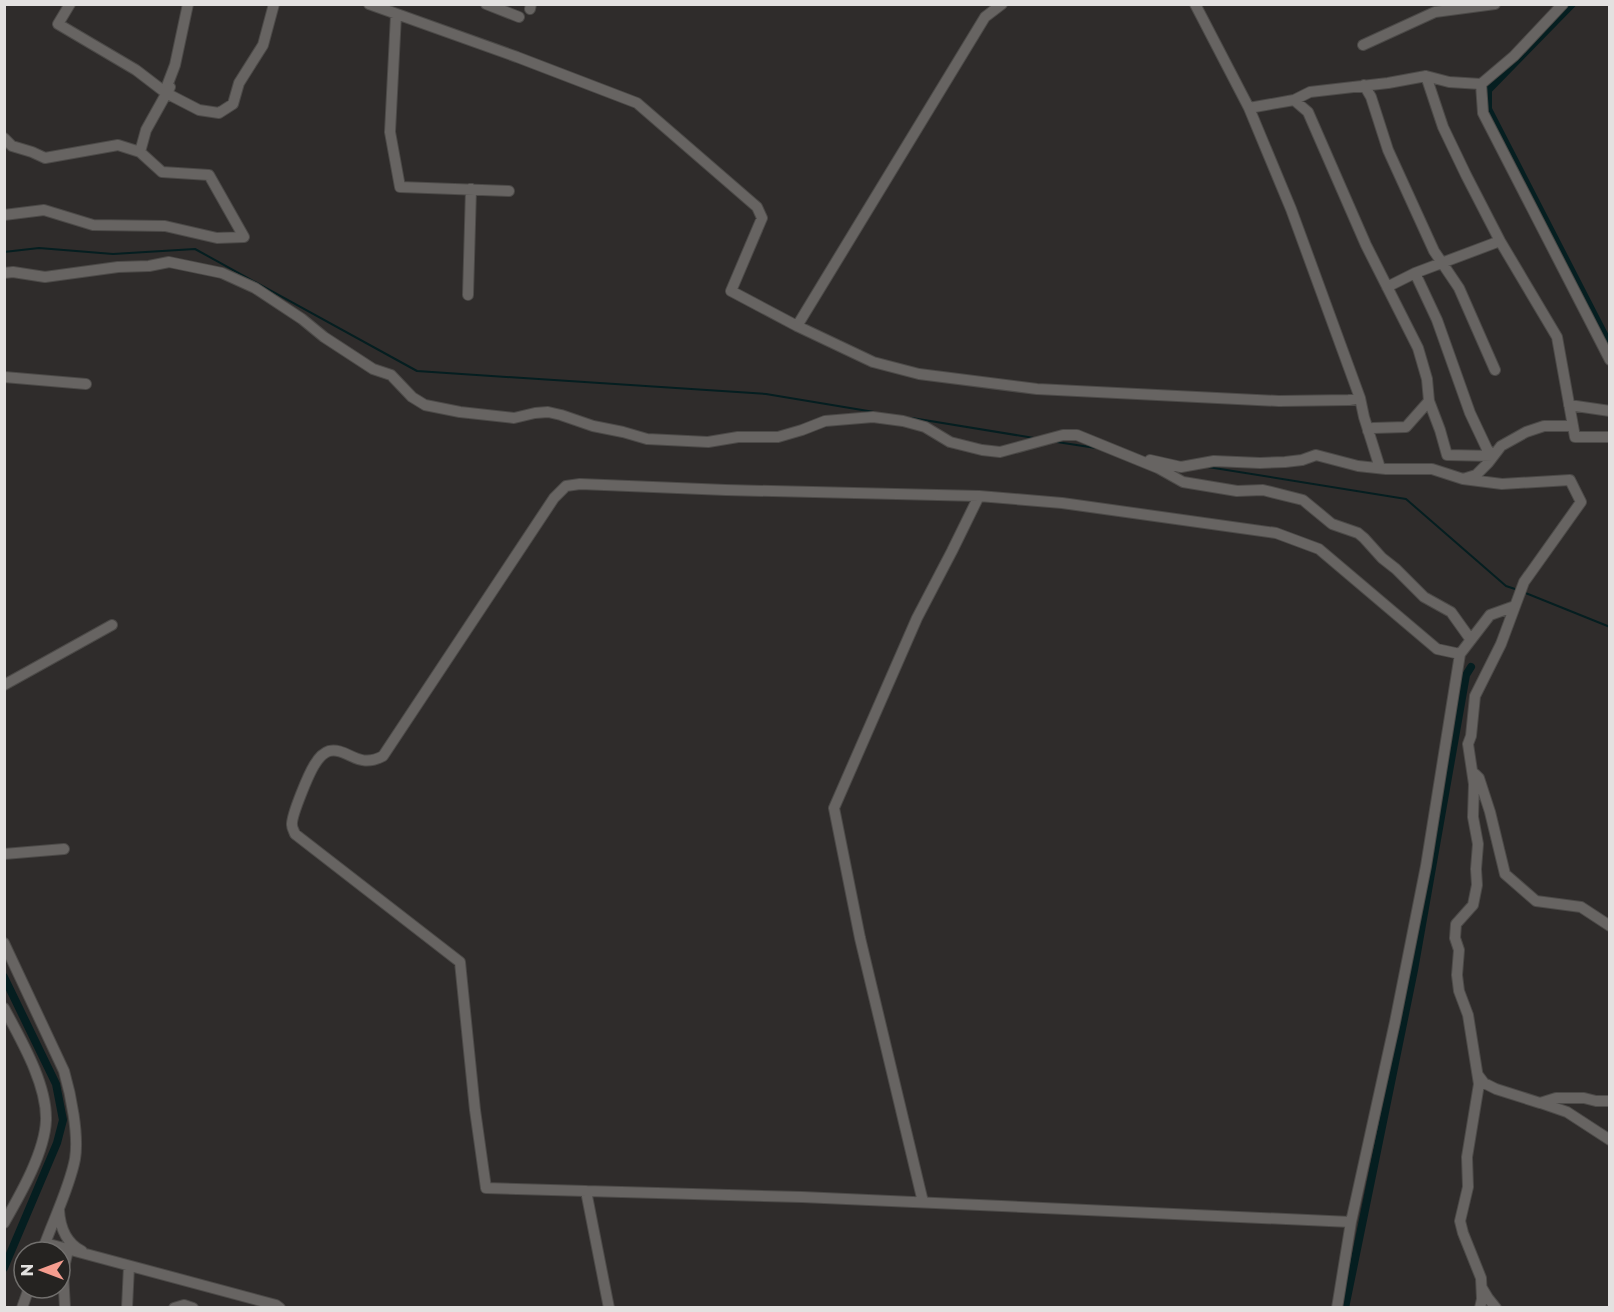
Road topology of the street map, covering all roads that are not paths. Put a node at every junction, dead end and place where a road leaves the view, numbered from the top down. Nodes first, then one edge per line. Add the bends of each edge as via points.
1 (70, 4) edge
2 (188, 4) edge
3 (274, 4) edge
4 (369, 4) edge
5 (486, 4) edge
6 (1002, 4) edge
7 (1195, 4) edge
8 (1496, 4) edge
9 (1563, 4) edge
10 (396, 15) junction
11 (519, 17) dead end
12 (1363, 45) dead end
13 (1426, 76) junction
14 (1481, 84) junction
15 (1364, 85) junction
16 (166, 93) junction
17 (1294, 100) junction
18 (1249, 108) junction
19 (4, 138) edge
20 (140, 152) junction
21 (471, 189) junction
22 (509, 191) dead end
23 (4, 215) edge
24 (1500, 242) junction
25 (1441, 262) junction
26 (4, 273) edge
27 (1415, 273) junction
28 (1387, 286) junction
29 (468, 295) dead end
30 (797, 326) junction
31 (1610, 360) edge
32 (1495, 370) dead end
33 (4, 377) edge
34 (86, 384) dead end
35 (1360, 398) junction
36 (1429, 401) junction
37 (1569, 405) junction
38 (1610, 411) edge
39 (1573, 426) junction
40 (1368, 431) junction
41 (1610, 437) edge
42 (1493, 456) junction
43 (1134, 458) junction
44 (1380, 468) junction
45 (1462, 479) junction
46 (979, 496) junction
47 (1515, 606) junction
48 (112, 625) dead end
49 (1471, 640) junction
50 (1461, 654) junction
51 (4, 685) edge
52 (1472, 772) junction
53 (64, 849) dead end
54 (4, 854) edge
55 (1610, 926) edge
56 (4, 943) edge
57 (4, 1008) edge
58 (1478, 1074) junction
59 (1610, 1101) edge
60 (1540, 1103) junction
61 (1610, 1140) edge
62 (586, 1191) junction
63 (923, 1202) junction
64 (59, 1207) junction
65 (8, 1212) edge
66 (1351, 1222) junction
67 (4, 1223) edge
68 (46, 1240) edge
69 (72, 1251) edge
70 (93, 1256) junction
71 (129, 1266) junction
72 (1482, 1287) junction
73 (127, 1308) edge
74 (174, 1308) edge
75 (193, 1308) edge
76 (280, 1308) edge
77 (609, 1308) edge
78 (1337, 1308) edge
79 (1480, 1308) edge
80 (1496, 1308) edge

1 - 16 street via 58,24 136,70
2 - 16 street
3 - 16 street via 263,45 239,83 233,104 219,113 199,110
4 - 10 street
5 - 11 street
6 - 30 street via 985,17
7 - 18 street
8 - 12 street via 1435,12
9 - 14 street via 1514,56
10 - 21 street via 390,132 400,187
10 - 30 street via 637,104 758,207 762,218 731,291
13 - 14 street
13 - 15 street
13 - 24 street via 1443,127
14 - 31 street via 1483,113
15 - 17 street via 1310,93
15 - 25 street via 1388,150
16 - 20 street via 146,130
17 - 18 street
17 - 28 street via 1308,112
18 - 35 street via 1291,209
19 - 20 street via 12,146 45,159 118,145
20 - 23 street via 162,172 209,176 244,237 217,238 165,226 93,225 44,210
21 - 22 street
21 - 29 street
24 - 25 street
24 - 37 street via 1557,337
25 - 27 street
25 - 32 street via 1459,288
26 - 43 street via 45,277 169,262 222,273 255,288 373,369 391,375 425,405 460,412 514,418 549,412 647,439 708,442 778,437 825,421 873,417 925,427 950,442 982,450 1000,452 1063,435 1077,435
27 - 28 street
27 - 42 street via 1437,320 1470,413
28 - 36 street via 1418,348
30 - 35 street via 873,362 919,374 1037,389 1279,401
33 - 34 street
35 - 40 street
36 - 40 street via 1406,427
36 - 42 street via 1447,455
37 - 38 street
37 - 39 street
39 - 41 street via 1575,437
39 - 42 street via 1544,426 1526,432
40 - 44 street
42 - 45 street via 1476,475
43 - 44 street via 1181,467 1214,460 1285,462 1316,455
43 - 49 street via 1183,482 1237,491 1263,490 1303,500 1332,524 1364,538 1424,597 1450,612
44 - 45 street via 1432,470
45 - 47 street via 1502,484 1570,480 1581,502 1524,582
46 - 50 street via 1062,503 1276,533 1319,549 1437,649
46 - 62 street via 566,486 554,498 382,756 373,761 327,751 314,765 292,817 295,834 460,962 486,1188
46 - 63 street via 917,618 834,808 860,938
47 - 49 street via 1490,615
47 - 52 street via 1475,696 1468,744
48 - 51 street
49 - 50 street
50 - 66 street via 1419,902
52 - 55 street via 1479,778 1505,874 1536,901 1581,907
52 - 58 street via 1478,885 1473,905 1456,924 1455,938 1459,950 1459,991 1468,1015
53 - 54 street
56 - 64 street via 69,1089 75,1157
57 - 65 street via 38,1080 46,1122 38,1158
58 - 60 street via 1484,1083 1496,1089
58 - 72 street via 1467,1157 1468,1187 1460,1221
59 - 60 street via 1556,1098
60 - 61 street via 1567,1112
62 - 63 street
62 - 77 street
63 - 66 street
64 - 68 street
64 - 70 street via 66,1238
65 - 67 street
66 - 78 street
69 - 70 street
70 - 71 street
71 - 73 street
71 - 76 street
72 - 79 street
72 - 80 street
74 - 75 street

